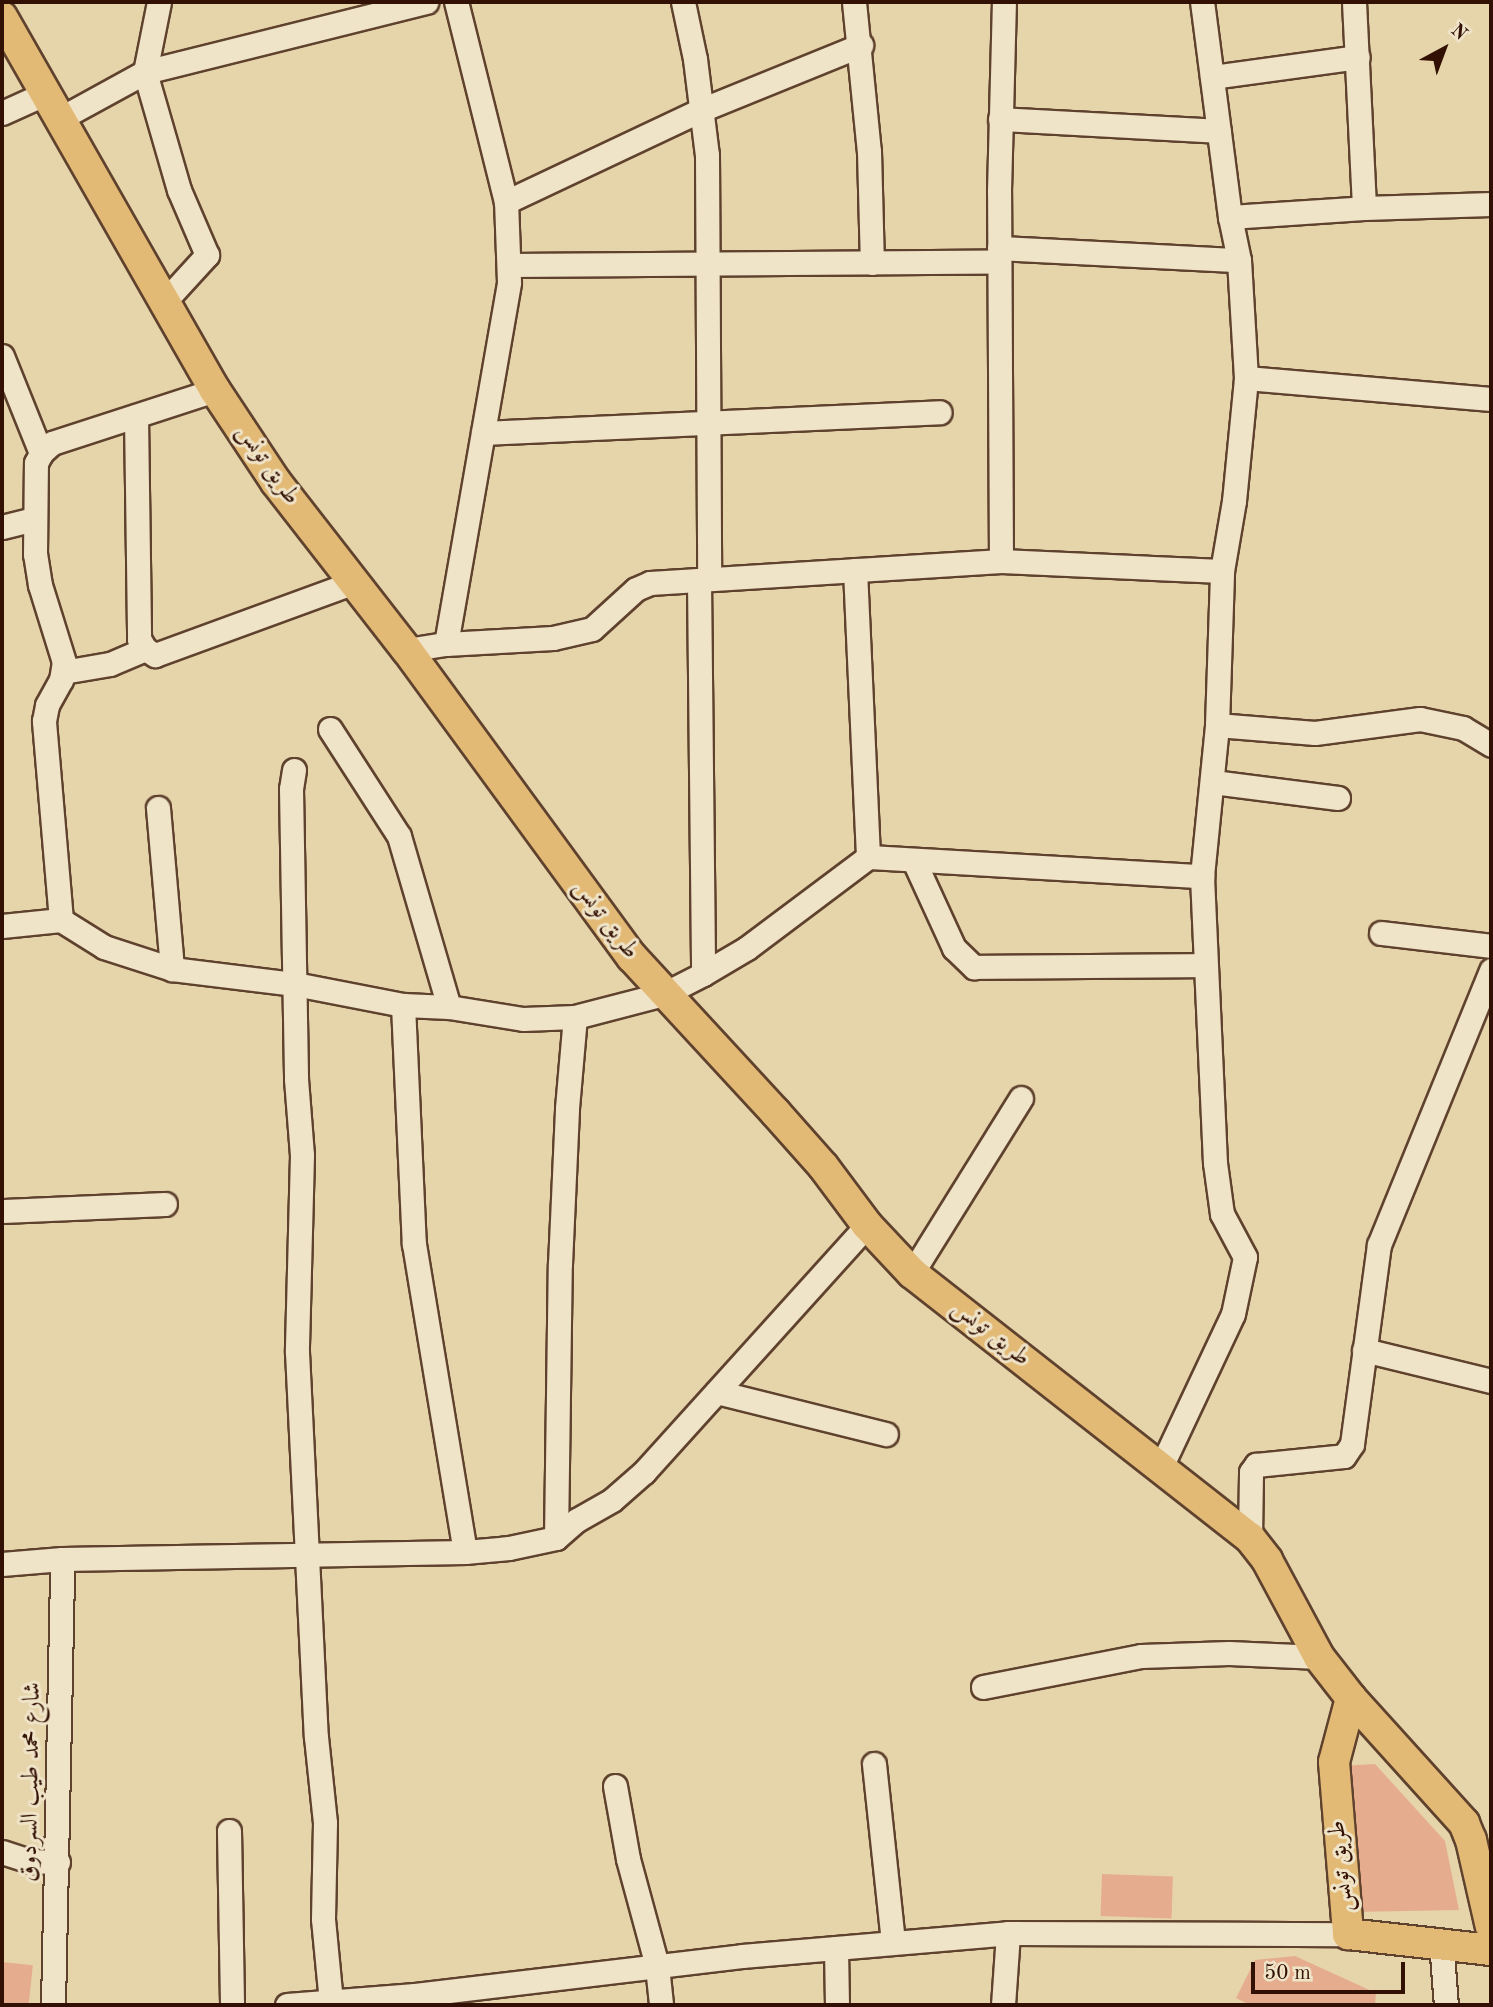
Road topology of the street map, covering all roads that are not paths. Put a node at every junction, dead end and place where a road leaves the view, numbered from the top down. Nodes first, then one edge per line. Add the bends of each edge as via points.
1 (159, 2) edge
2 (426, 2) edge
3 (456, 2) edge
4 (683, 2) edge
5 (854, 2) edge
6 (1004, 2) edge
7 (1202, 2) edge
8 (1354, 2) edge
9 (2, 17) edge
10 (860, 44) junction
11 (1359, 57) junction
12 (145, 72) junction
13 (1212, 77) junction
14 (53, 105) junction
15 (701, 110) junction
16 (2, 113) edge
17 (1000, 119) junction
18 (1219, 131) junction
19 (506, 202) junction
20 (1491, 204) edge
21 (1364, 208) junction
22 (1230, 217) junction
23 (999, 255) junction
24 (1239, 260) junction
25 (872, 263) junction
26 (707, 264) junction
27 (509, 265) junction
28 (164, 302) junction
29 (4, 370) edge
30 (1246, 378) junction
31 (215, 390) junction
32 (1491, 399) edge
33 (940, 412) dead end
34 (136, 416) junction
35 (706, 425) junction
36 (482, 433) junction
37 (41, 453) junction
38 (35, 519) junction
39 (2, 527) edge
40 (1002, 561) junction
41 (855, 570) junction
42 (1222, 571) junction
43 (704, 580) junction
44 (354, 582) junction
45 (446, 644) junction
46 (145, 649) junction
47 (407, 650) junction
48 (63, 672) junction
49 (1217, 725) junction
50 (330, 729) dead end
51 (1491, 745) edge
52 (294, 770) dead end
53 (1213, 782) junction
54 (1338, 798) dead end
55 (158, 808) dead end
56 (868, 857) junction
57 (914, 861) junction
58 (1202, 876) junction
59 (61, 920) junction
60 (2, 926) edge
61 (1381, 933) dead end
62 (1491, 946) edge
63 (1205, 965) junction
64 (172, 969) junction
65 (1491, 970) edge
66 (704, 974) junction
67 (295, 984) junction
68 (664, 994) junction
69 (403, 1005) junction
70 (449, 1007) junction
71 (575, 1017) junction
72 (1021, 1098) dead end
73 (165, 1204) dead end
74 (2, 1211) edge
75 (867, 1225) junction
76 (912, 1273) junction
77 (1364, 1350) junction
78 (1491, 1381) edge
79 (718, 1392) junction
80 (886, 1434) dead end
81 (1160, 1469) junction
82 (556, 1538) junction
83 (1250, 1538) junction
84 (465, 1552) junction
85 (306, 1556) junction
86 (62, 1559) junction
87 (2, 1564) edge
88 (1319, 1657) junction
89 (983, 1687) dead end
90 (1351, 1698) junction
91 (874, 1764) dead end
92 (615, 1786) dead end
93 (229, 1831) dead end
94 (2, 1852) edge
95 (58, 1862) junction
96 (1491, 1927) edge
97 (1008, 1933) junction
98 (1348, 1934) junction
99 (893, 1942) junction
100 (1441, 1942) junction
101 (836, 1948) junction
102 (1491, 1950) edge
103 (657, 1966) junction
104 (468, 1997) edge
105 (331, 2002) junction
106 (53, 2005) edge
107 (232, 2005) edge
108 (287, 2005) edge
109 (661, 2005) edge
110 (837, 2005) edge
111 (1003, 2005) edge
112 (1446, 2005) edge

1 - 12 street
2 - 12 street
3 - 19 street
4 - 15 street
5 - 10 street
6 - 17 street
7 - 13 street
8 - 11 street
9 - 14 main road, طريق تونس
10 - 15 street
10 - 25 street
11 - 13 street
11 - 21 street
12 - 14 street
12 - 28 street via 179,190 208,255
13 - 18 street
14 - 16 street
14 - 28 main road, طريق تونس
15 - 19 street
15 - 26 street via 707,155
17 - 18 street
17 - 23 street
18 - 22 street
19 - 27 street
20 - 21 street
21 - 22 street
22 - 24 street
23 - 24 street
23 - 25 street
23 - 40 street
24 - 30 street
25 - 26 street
26 - 27 street
26 - 35 street
27 - 36 street
28 - 31 main road, طريق تونس
29 - 37 street
30 - 32 street
30 - 42 street
31 - 34 street
31 - 44 main road, طريق تونس via 276,482
33 - 35 street
34 - 37 street via 52,443
34 - 46 street via 139,639
35 - 36 street
35 - 43 street
36 - 45 street
37 - 38 street via 35,477
38 - 39 street
38 - 48 street via 40,585 60,642
40 - 41 street
40 - 42 street
41 - 43 street
41 - 56 street
42 - 49 street
43 - 45 street via 643,586 592,629 514,642
43 - 66 street
44 - 46 street via 155,655
44 - 47 main road, طريق تونس
45 - 47 street
46 - 48 street via 110,664
47 - 68 main road, طريق تونس
48 - 59 street via 44,721
49 - 51 street via 1315,733 1420,719 1462,729
49 - 53 street
50 - 70 street via 399,836
52 - 67 street
53 - 54 street
53 - 58 street
55 - 64 street
56 - 57 street
56 - 66 street via 747,948
57 - 58 street
57 - 63 street via 954,948 974,967
58 - 63 street
59 - 60 street
59 - 64 street via 104,947
61 - 62 street
63 - 81 street via 1220,1201 1245,1257 1233,1314
64 - 67 street
65 - 77 street via 1379,1245
66 - 68 street
67 - 69 street
67 - 85 street via 302,1155 297,1352
68 - 71 street
68 - 75 main road, طريق تونس via 823,1166
69 - 70 street
69 - 84 street via 414,1244
70 - 71 street via 523,1019
71 - 82 street via 560,1264
72 - 76 street
73 - 74 street
75 - 76 main road, طريق تونس
75 - 79 street
76 - 81 main road, طريق تونس
77 - 78 street
77 - 83 street via 1352,1444 1344,1456 1256,1465 1251,1472
79 - 80 street
79 - 82 street via 645,1472
81 - 83 main road, طريق تونس
82 - 84 street
83 - 88 main road, طريق تونس via 1267,1560
84 - 85 street
85 - 86 street
85 - 105 street via 325,1823 323,1919
86 - 87 street
86 - 95 street, شارع محمد طيب السردوق
88 - 89 street via 1142,1656
88 - 90 main road, طريق تونس
90 - 96 main road, طريق تونس via 1464,1823
90 - 98 main road, طريق تونس via 1334,1762
91 - 99 street
92 - 103 street via 628,1859
93 - 107 street
94 - 95 street via 29,1861
95 - 106 street, شارع محمد طيب السردوق
97 - 98 street
97 - 99 street
97 - 111 street
98 - 100 main road, طريق تونس
99 - 101 street
100 - 102 main road, طريق تونس
100 - 112 street
101 - 103 street
101 - 110 street
103 - 104 street
103 - 109 street
104 - 105 street
105 - 108 street

